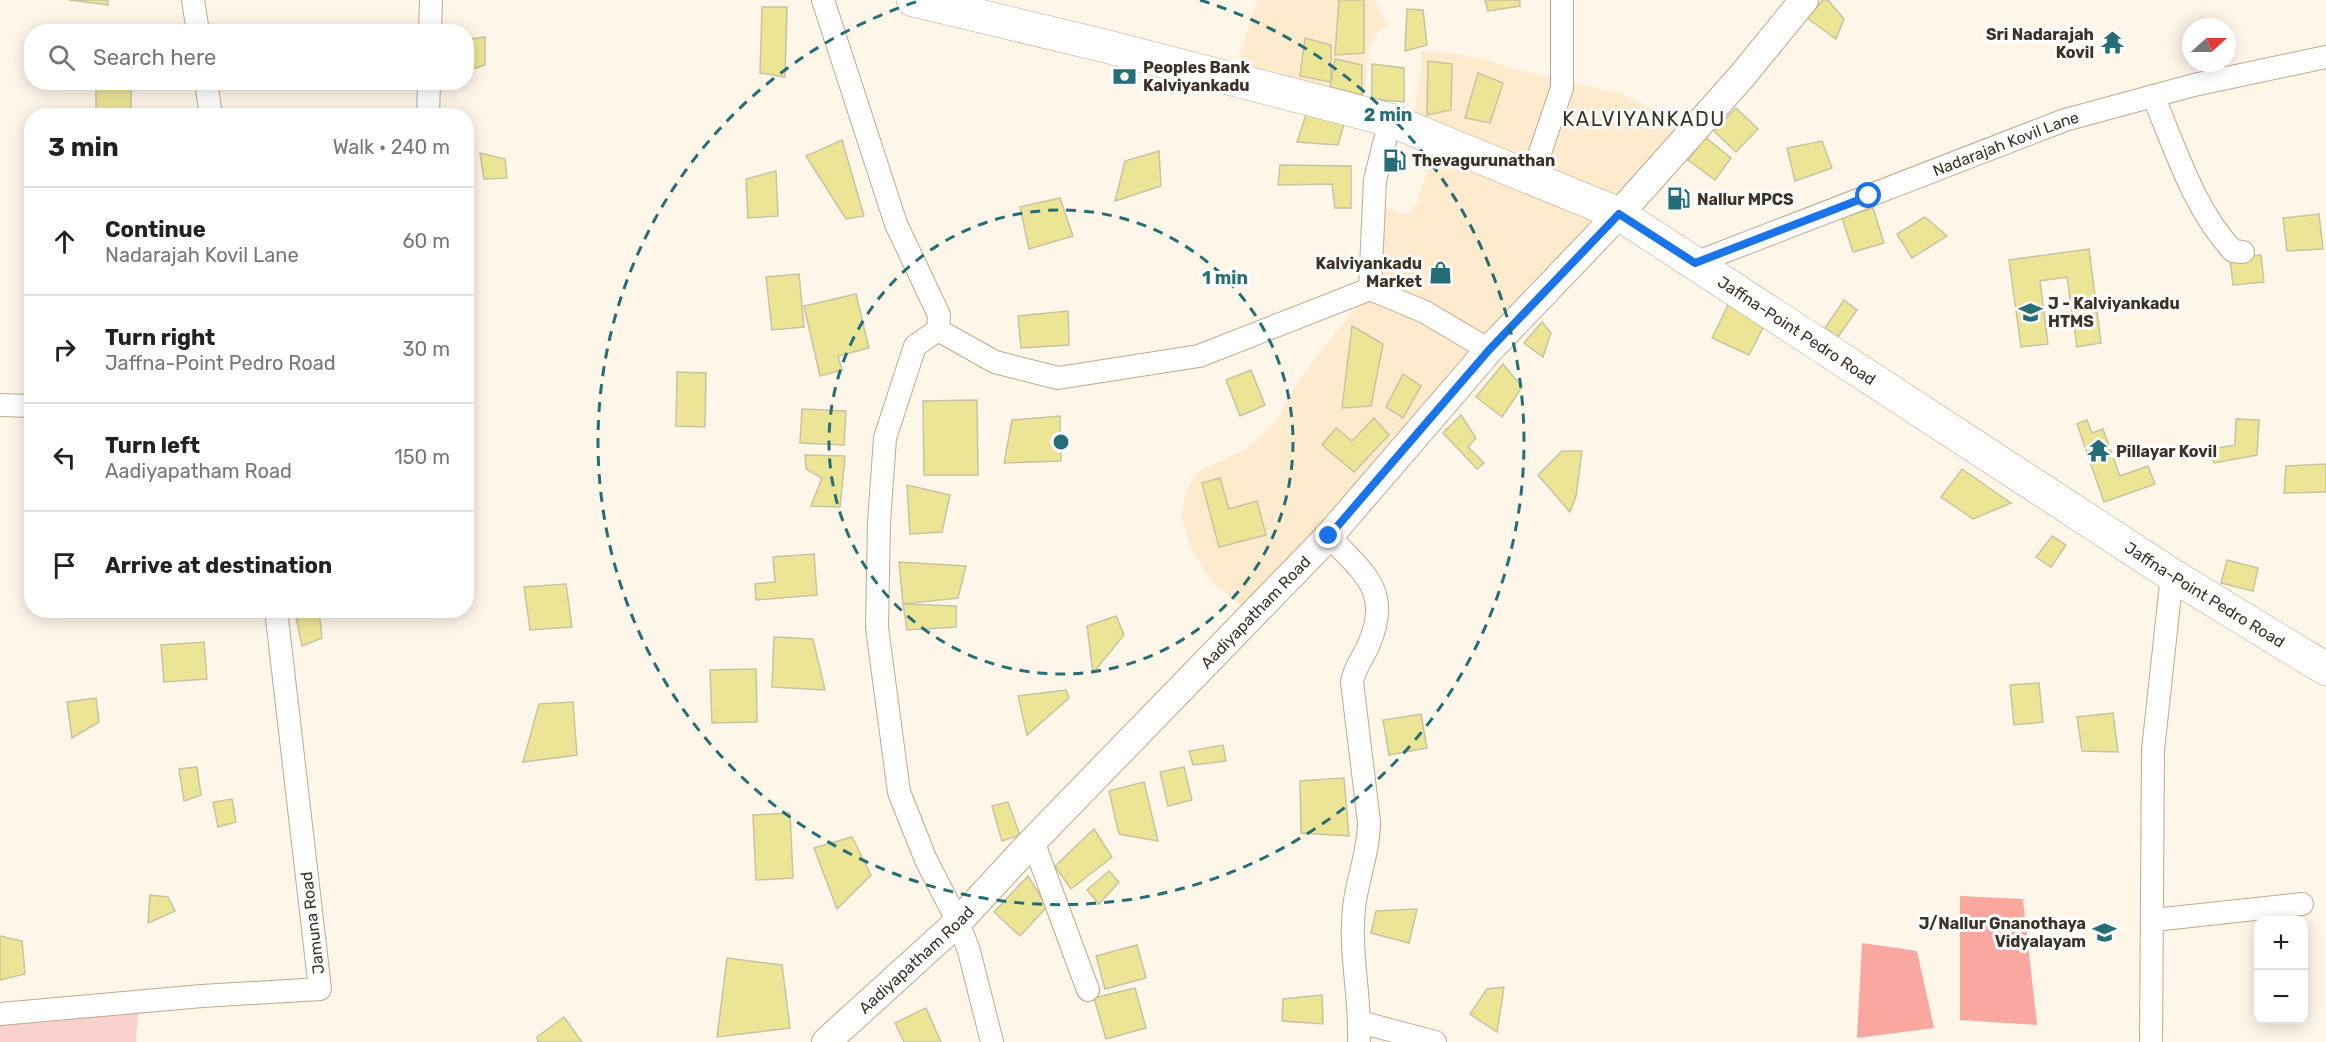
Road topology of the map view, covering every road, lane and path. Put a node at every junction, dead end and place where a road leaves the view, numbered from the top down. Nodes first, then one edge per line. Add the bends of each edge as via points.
1 (193, 0) edge
2 (431, 0) edge
3 (823, 0) edge
4 (913, 0) edge
5 (1562, 0) edge
6 (1804, 0) edge
7 (197, 24) edge
8 (430, 24) edge
9 (2326, 57) edge
10 (207, 90) edge
11 (429, 90) edge
12 (2153, 96) junction
13 (210, 108) edge
14 (428, 108) edge
15 (1390, 120) junction
16 (1531, 179) junction
17 (1619, 214) junction
18 (2243, 252) dead end
19 (1695, 263) junction
20 (1370, 289) junction
21 (938, 330) junction
22 (1489, 350) junction
23 (0, 405) edge
24 (24, 406) edge
25 (1329, 536) junction
26 (2172, 575) junction
27 (277, 618) edge
28 (2326, 669) edge
29 (1033, 841) junction
30 (2302, 904) dead end
31 (2154, 920) junction
32 (957, 922) junction
33 (1088, 990) dead end
34 (0, 1014) edge
35 (1359, 1032) edge
36 (826, 1042) edge
37 (992, 1042) edge
38 (1435, 1042) edge
39 (2151, 1042) edge

1 - 7 street
2 - 8 street
3 - 21 street via 896,224 939,315
4 - 15 main road, Jaffna-Point Pedro Road
5 - 16 street via 1562,88
6 - 17 street, Aadiyapatham Road
9 - 12 street, Nadarajah Kovil Lane
10 - 13 street
11 - 14 street
12 - 18 street via 2202,210 2233,251
12 - 19 street, Nadarajah Kovil Lane via 2065,120
15 - 16 main road, Jaffna-Point Pedro Road
15 - 20 street via 1375,180
16 - 17 main road, Jaffna-Point Pedro Road
17 - 19 main road, Jaffna-Point Pedro Road
17 - 22 street, Aadiyapatham Road
19 - 26 main road, Jaffna-Point Pedro Road
20 - 21 street via 1198,356 1058,378 995,362
20 - 22 street via 1425,312
21 - 32 street via 915,346 885,438 877,628 899,792 926,860
22 - 25 street, Aadiyapatham Road
23 - 24 street
25 - 29 street, Aadiyapatham Road
25 - 35 street via 1371,581 1379,607 1370,643 1352,682 1369,822 1354,908
26 - 28 main road, Jaffna-Point Pedro Road
26 - 31 street via 2154,750
27 - 34 street, Jamuna Road via 320,989
29 - 32 street, Aadiyapatham Road
29 - 33 street
30 - 31 street
31 - 39 street
32 - 36 street, Aadiyapatham Road
32 - 37 street via 969,951
35 - 38 street

